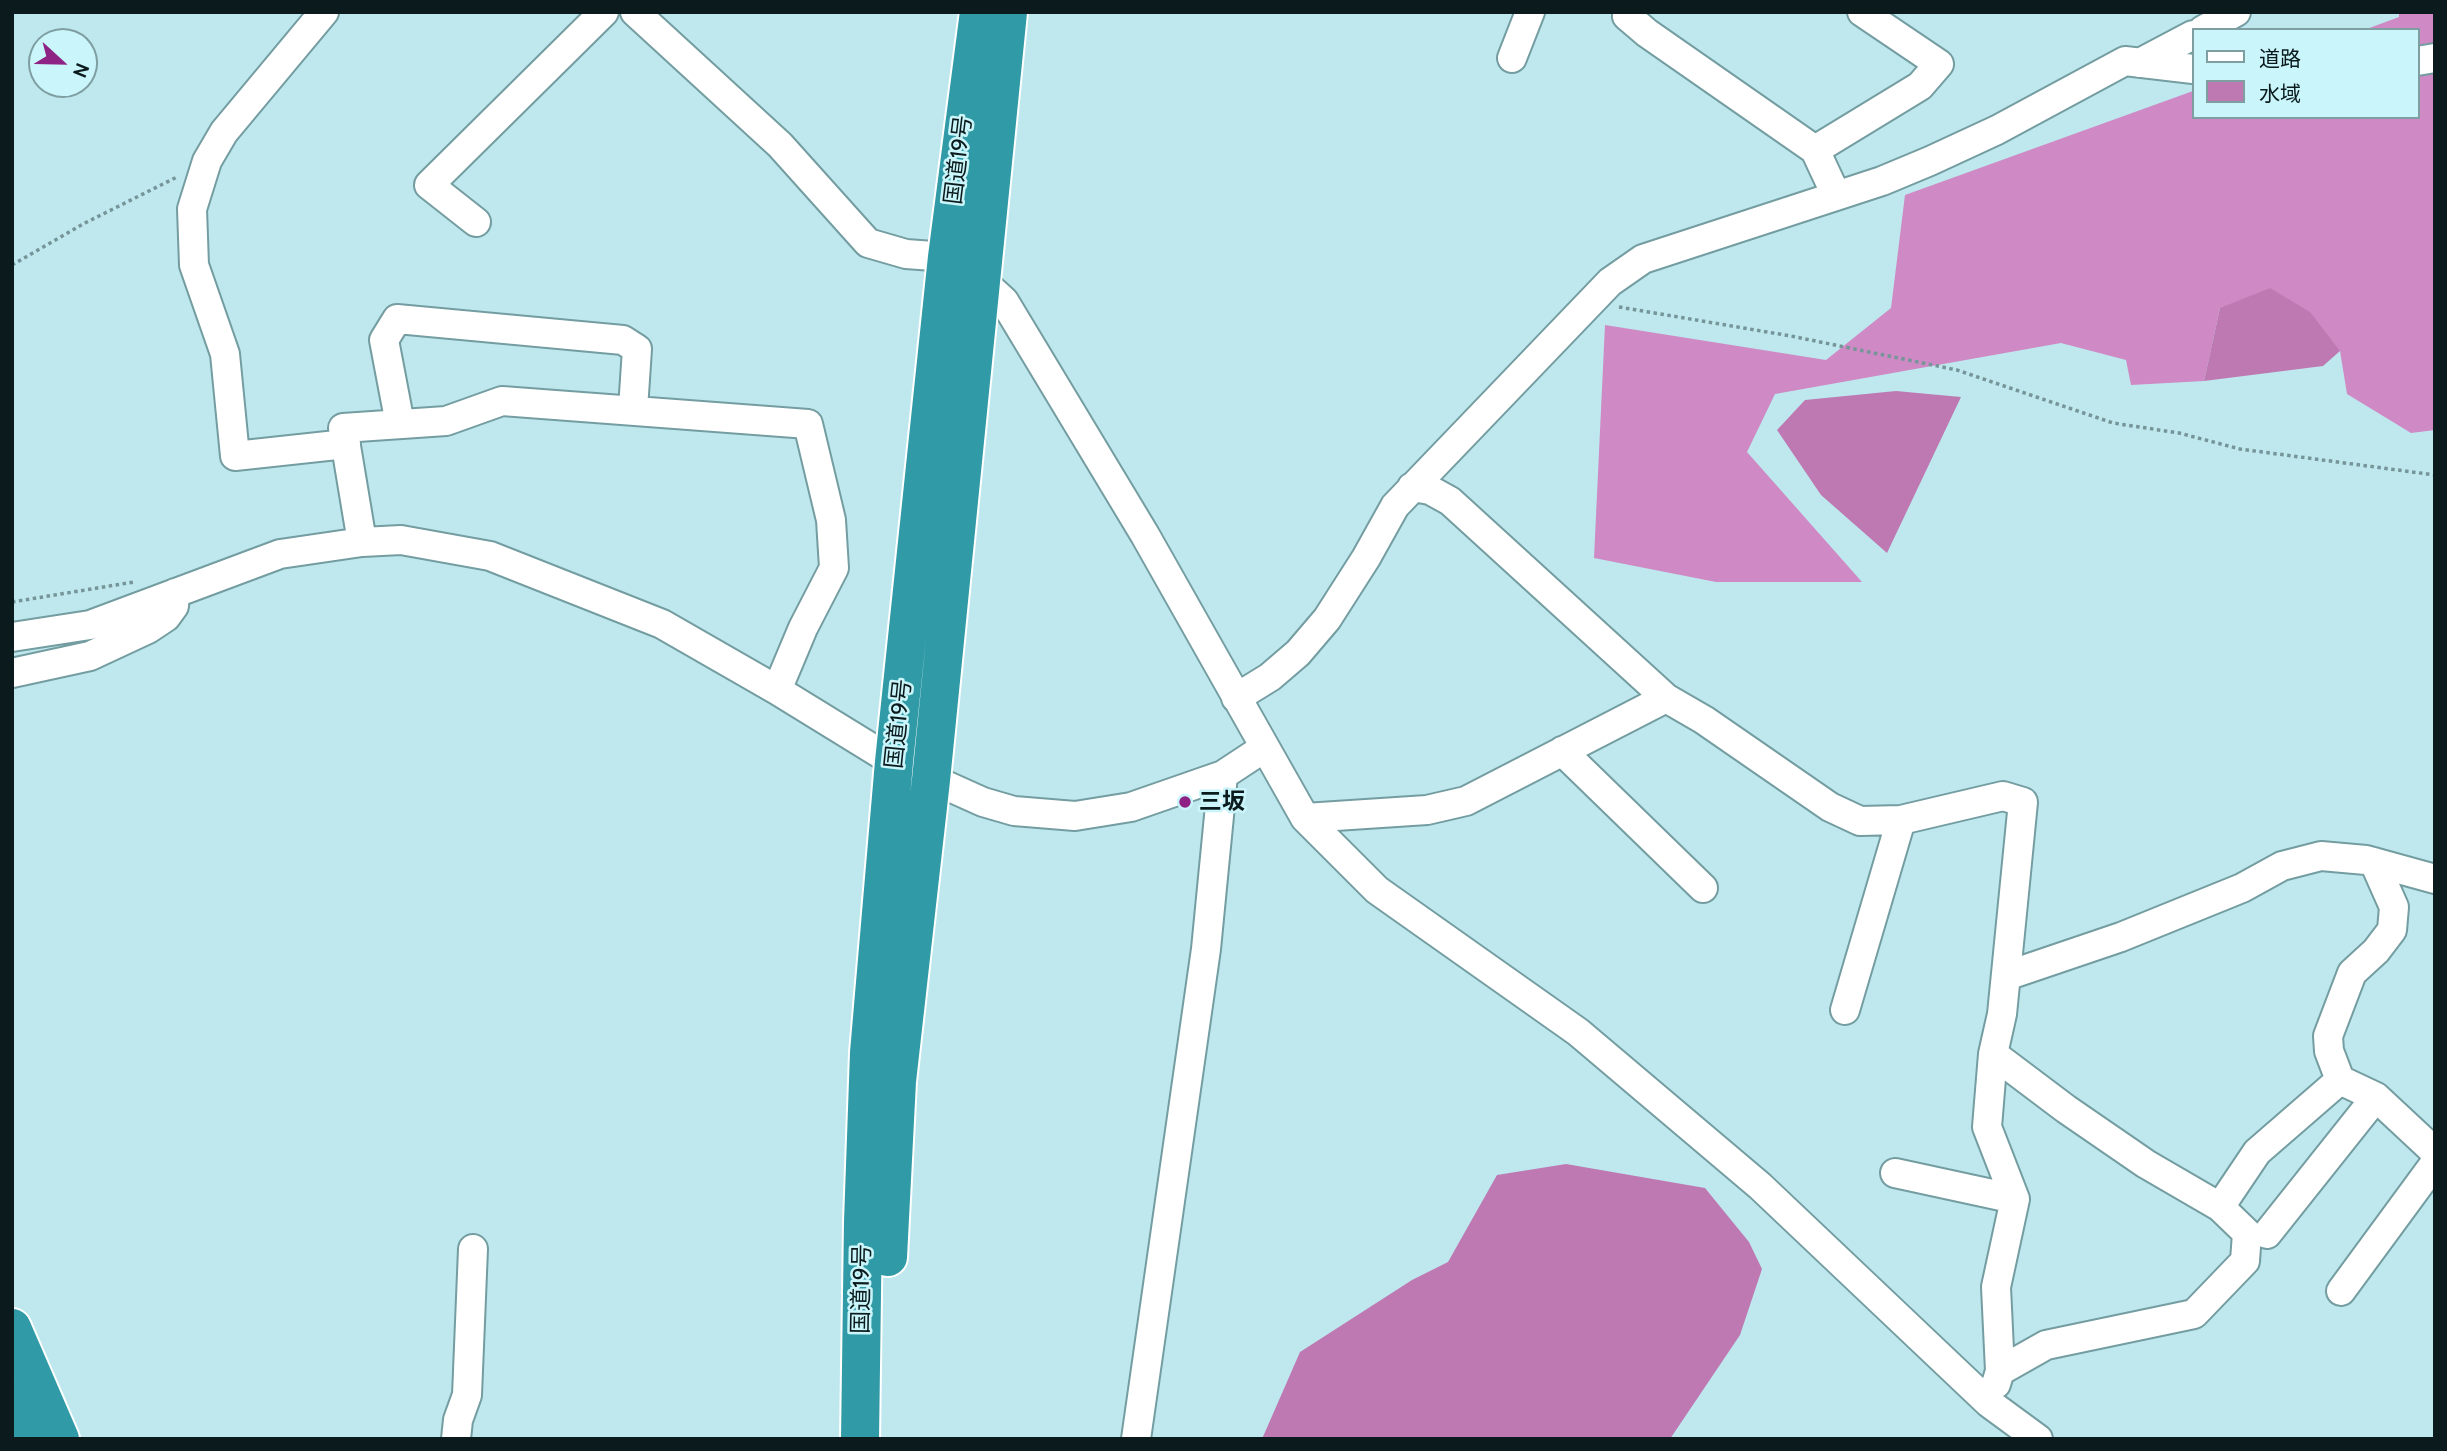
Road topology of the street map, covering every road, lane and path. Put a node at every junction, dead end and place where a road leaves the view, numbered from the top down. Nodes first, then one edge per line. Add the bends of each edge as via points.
1 (324, 12) edge
2 (604, 12) edge
3 (635, 12) edge
4 (979, 12) edge
5 (1008, 12) edge
6 (1530, 12) edge
7 (1862, 12) edge
8 (2236, 12) edge
9 (1624, 13) edge
10 (2207, 28) edge
11 (2192, 36) edge
12 (1512, 58) dead end
13 (2140, 63) junction
14 (2192, 69) edge
15 (1815, 150) junction
16 (207, 161) junction
17 (1836, 195) junction
18 (476, 222) dead end
19 (947, 257) junction
20 (12, 265) edge
21 (981, 280) junction
22 (1593, 302) junction
23 (633, 409) junction
24 (400, 424) junction
25 (346, 444) junction
26 (2435, 475) edge
27 (1412, 487) junction
28 (362, 542) junction
29 (165, 597) junction
30 (12, 602) edge
31 (12, 638) edge
32 (12, 673) edge
33 (777, 690) junction
34 (1236, 698) junction
35 (1666, 698) junction
36 (1264, 748) junction
37 (1562, 751) junction
38 (894, 762) junction
39 (1223, 775) junction
40 (930, 780) junction
41 (1306, 818) junction
42 (1901, 820) junction
43 (2374, 862) junction
44 (2435, 879) edge
45 (1703, 888) dead end
46 (2006, 976) junction
47 (1844, 1010) dead end
48 (1993, 1054) junction
49 (2340, 1080) junction
50 (2376, 1097) junction
51 (2435, 1152) edge
52 (2435, 1163) edge
53 (1895, 1173) dead end
54 (2015, 1199) junction
55 (2220, 1208) junction
56 (2267, 1234) dead end
57 (473, 1249) dead end
58 (2342, 1291) dead end
59 (12, 1328) edge
60 (2000, 1371) junction
61 (12, 1400) edge
62 (1989, 1403) junction
63 (30, 1439) edge
64 (60, 1439) edge
65 (456, 1439) edge
66 (860, 1439) edge
67 (886, 1439) edge
68 (1136, 1439) edge
69 (2038, 1439) edge

1 - 16 street via 224,132
2 - 18 street via 429,185
3 - 19 street via 780,145 869,243 906,254
4 - 19 highway, 国道19号
5 - 21 highway, 国道19号
6 - 12 street
7 - 15 street via 1939,64 1920,86
8 - 10 street
9 - 15 street
11 - 13 street
13 - 14 street
13 - 17 street via 2125,61 1952,150 1882,181
15 - 17 street
16 - 20 path
16 - 25 street via 192,209 194,265 225,355 235,456
17 - 22 street via 1643,259 1610,282
19 - 38 highway, 国道19号
21 - 34 street via 1004,301 1145,535
21 - 40 highway, 国道19号
22 - 26 path via 1956,370 2113,423 2240,449
22 - 27 street
23 - 24 street via 502,401 446,421
23 - 24 street via 637,349 622,340 397,319 384,340
23 - 33 street via 808,424 831,520 834,568
24 - 25 street via 343,428
25 - 28 street
27 - 34 street via 1395,506 1319,628 1270,677
27 - 35 street via 1450,501
28 - 29 street via 280,554
28 - 33 street via 401,540 490,556 662,624
29 - 30 path via 136,582
29 - 31 street via 90,625
29 - 32 street via 174,606 148,629 90,656
33 - 38 street
34 - 36 street
35 - 37 street
35 - 42 street via 1830,807 1860,821
36 - 39 street
36 - 41 street
37 - 41 street via 1466,801 1427,810
37 - 45 street
38 - 40 street
38 - 66 highway, 国道19号 via 869,1054
39 - 40 street via 1131,807 1074,816 1014,811
39 - 68 street via 1206,949
40 - 67 highway, 国道19号 via 897,1081 887,1265
41 - 62 street via 1377,890 1578,1032 1760,1186
42 - 46 street via 2003,796 2023,802
42 - 47 street
43 - 44 street
43 - 46 street via 2321,856 2282,866 2242,888 2121,937
43 - 49 street via 2394,907 2392,930 2352,973 2328,1036
46 - 48 street
48 - 54 street via 1987,1127
48 - 55 street via 2077,1117
49 - 50 street
49 - 55 street via 2257,1152
50 - 51 street
50 - 56 street
52 - 58 street
53 - 54 street
54 - 60 street via 1996,1287
55 - 60 street via 2247,1233 2245,1261 2194,1314 2046,1345
57 - 65 street via 467,1395 457,1420
59 - 64 highway
60 - 62 street
61 - 63 highway
62 - 69 street

